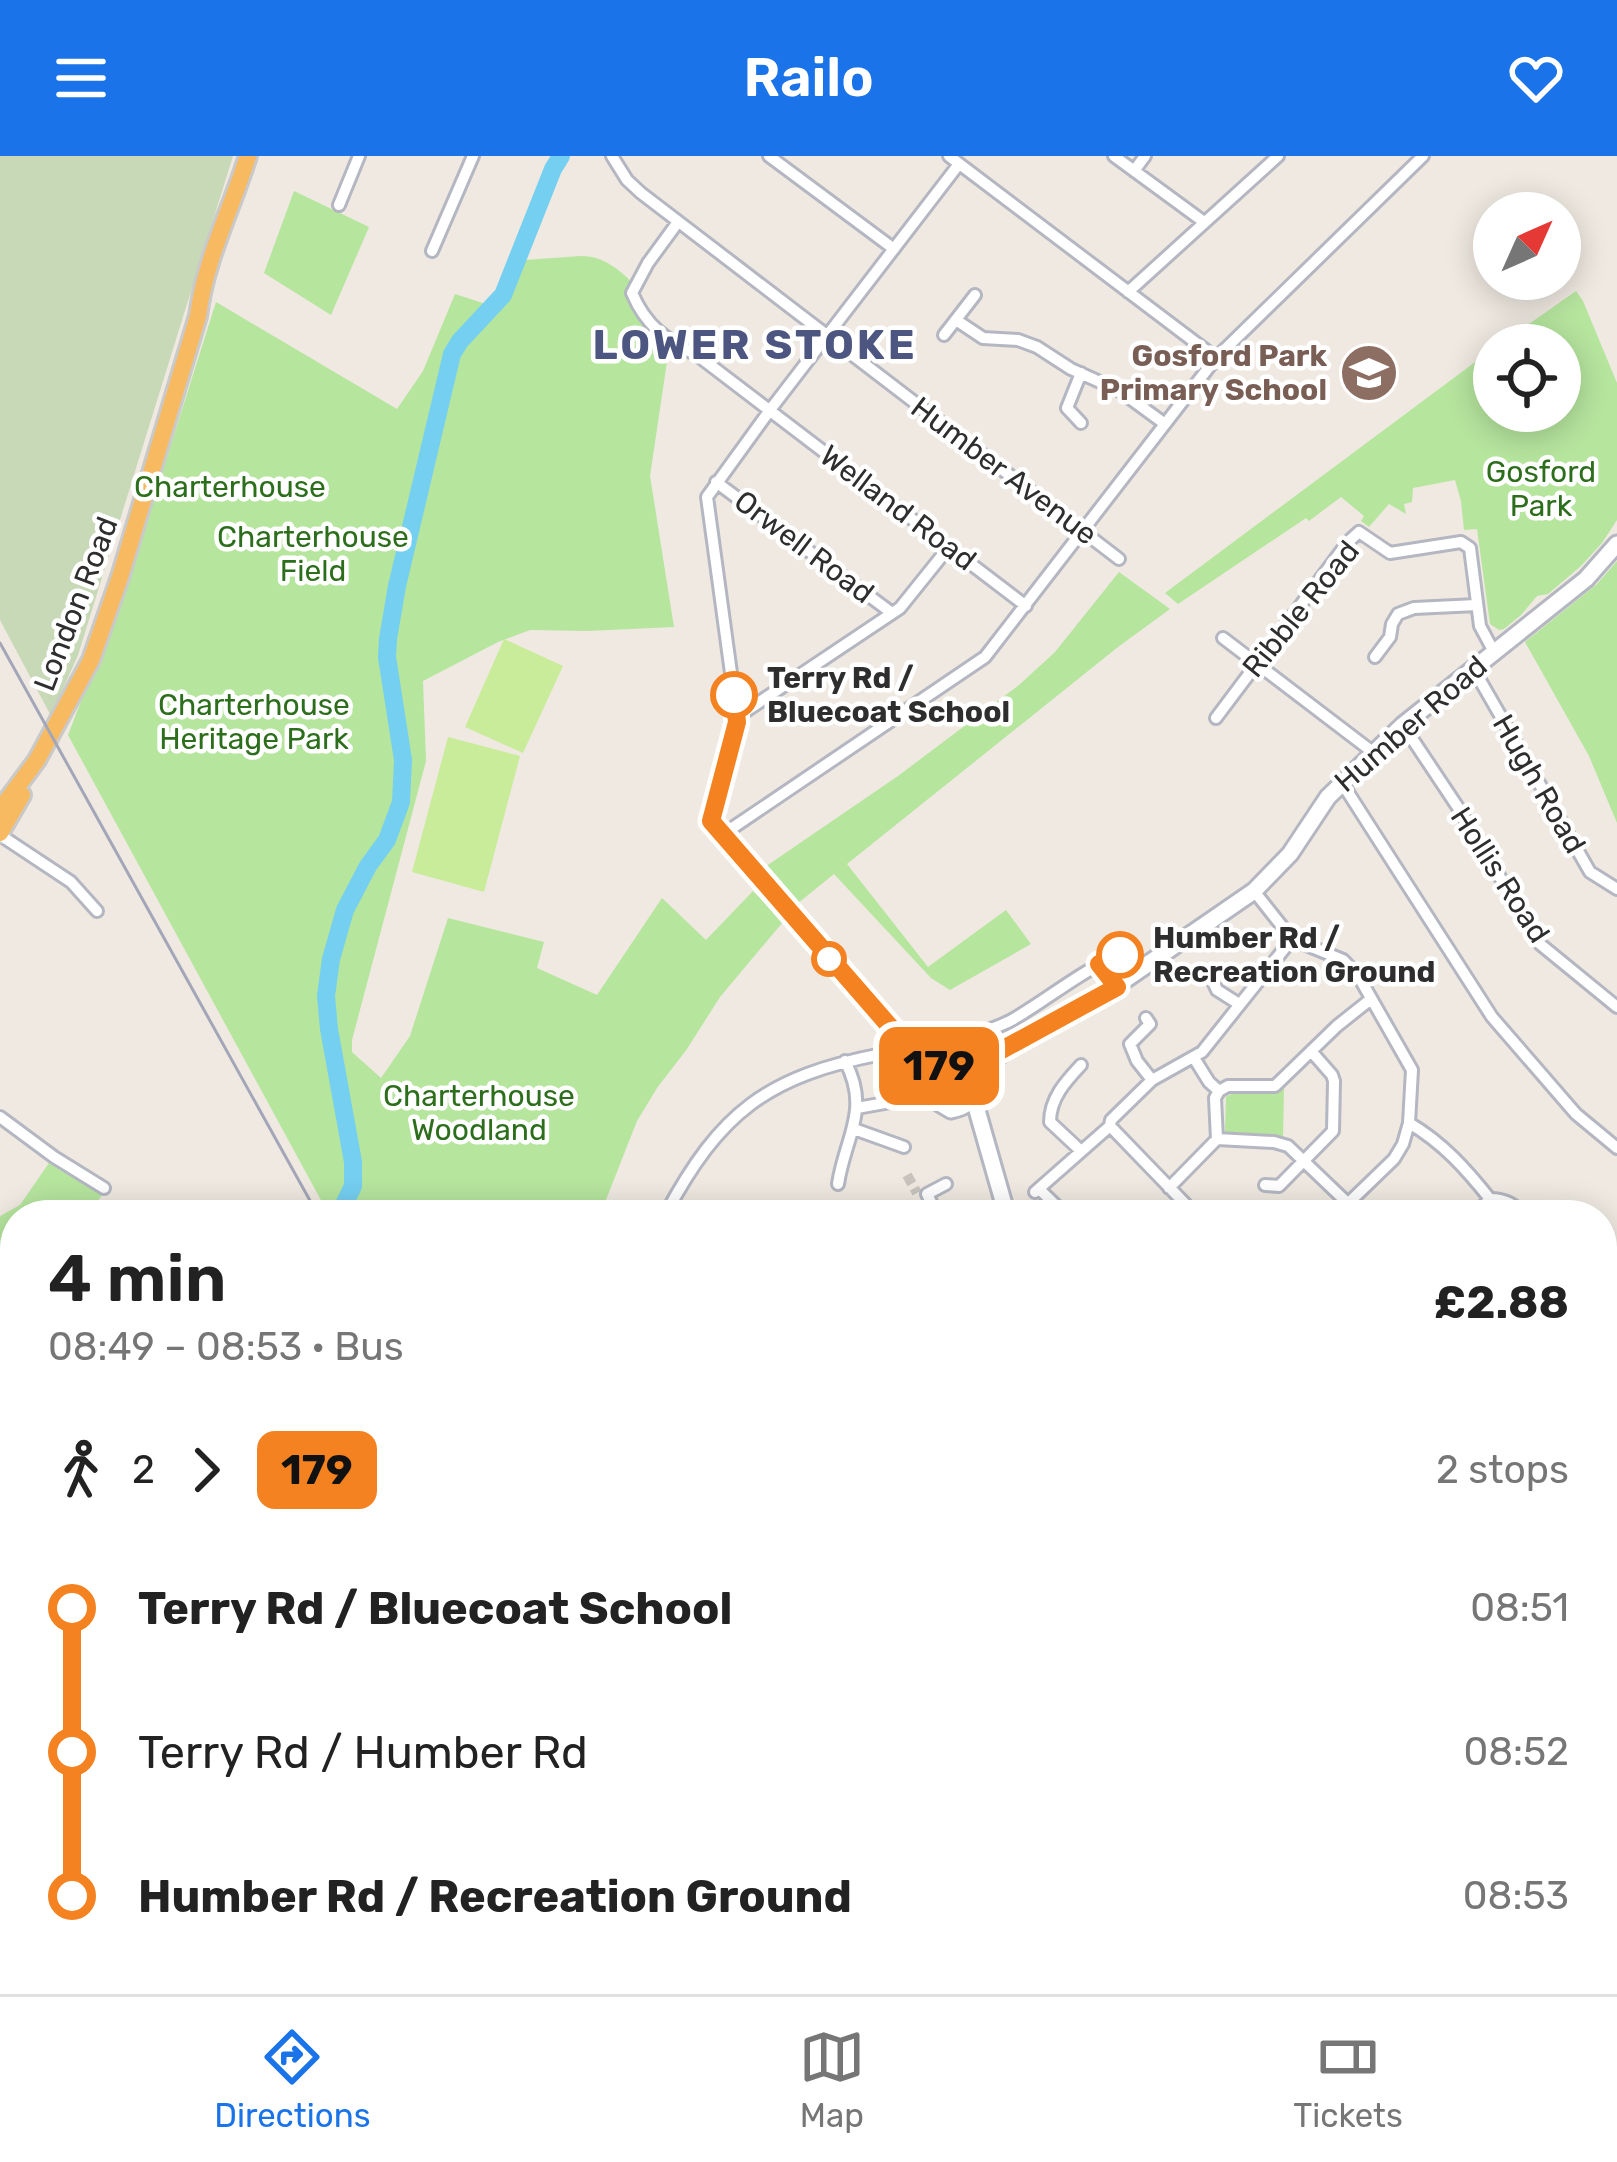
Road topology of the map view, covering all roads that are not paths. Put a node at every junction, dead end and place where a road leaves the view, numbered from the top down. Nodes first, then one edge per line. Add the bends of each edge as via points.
1 (248, 156) edge
2 (359, 156) edge
3 (473, 156) edge
4 (612, 156) edge
5 (769, 156) edge
6 (1114, 156) edge
7 (1145, 156) edge
8 (1278, 156) edge
9 (1423, 156) edge
10 (954, 160) edge
11 (1134, 171) junction
12 (339, 206) dead end
13 (677, 222) junction
14 (1204, 222) junction
15 (894, 249) junction
16 (432, 251) dead end
17 (1128, 292) junction
18 (975, 295) dead end
19 (956, 320) junction
20 (944, 335) dead end
21 (827, 336) junction
22 (1216, 358) junction
23 (1081, 374) junction
24 (770, 410) junction
25 (1081, 423) dead end
26 (1165, 424) junction
27 (716, 482) junction
28 (1082, 531) junction
29 (1467, 543) joint
30 (1617, 544) edge
31 (949, 547) junction
32 (1120, 559) dead end
33 (1477, 605) junction
34 (1026, 606) junction
35 (892, 613) junction
36 (1223, 638) dead end
37 (1494, 652) junction
38 (1375, 657) dead end
39 (1256, 664) junction
40 (1473, 668) junction
41 (737, 718) junction
42 (1216, 718) dead end
43 (1402, 725) junction
44 (1374, 753) junction
45 (33, 766) junction
46 (1342, 783) junction
47 (5, 800) edge
48 (0, 834) edge
49 (722, 835) junction
50 (1617, 890) edge
51 (1254, 891) junction
52 (97, 911) dead end
53 (1292, 939) junction
54 (1135, 950) dead end
55 (1099, 964) junction
56 (1209, 974) dead end
57 (1117, 987) junction
58 (1371, 999) junction
59 (1239, 1004) junction
60 (1617, 1007) edge
61 (1146, 1018) dead end
62 (910, 1047) junction
63 (1008, 1048) junction
64 (1311, 1051) junction
65 (882, 1054) dead end
66 (1194, 1058) junction
67 (845, 1061) junction
68 (957, 1064) junction
69 (1081, 1064) dead end
70 (1152, 1080) junction
71 (933, 1086) junction
72 (973, 1090) junction
73 (1219, 1091) junction
74 (896, 1101) dead end
75 (857, 1108) junction
76 (955, 1110) junction
77 (0, 1117) edge
78 (1409, 1123) junction
79 (1110, 1126) junction
80 (854, 1129) junction
81 (1217, 1139) junction
82 (984, 1141) junction
83 (904, 1147) dead end
84 (1617, 1148) edge
85 (1081, 1151) junction
86 (825, 1161) dead end
87 (1305, 1161) junction
88 (841, 1167) junction
89 (838, 1184) dead end
90 (946, 1184) dead end
91 (1265, 1185) dead end
92 (104, 1188) dead end
93 (1169, 1188) junction
94 (1490, 1199) joint
95 (673, 1200) edge
96 (926, 1200) edge
97 (1003, 1200) edge
98 (1048, 1200) edge
99 (1181, 1200) edge
100 (1344, 1200) edge
101 (1352, 1200) edge
102 (1495, 1200) edge

1 - 45 highway, London Road via 120,577 91,659
2 - 12 street
3 - 16 street
4 - 13 street, Humber Avenue
5 - 15 street
6 - 11 street
7 - 11 street
8 - 14 street
9 - 22 street
10 - 15 street
10 - 17 street
11 - 14 street
13 - 21 street, Humber Avenue
13 - 24 street, Welland Road via 632,293 637,305 656,332
14 - 17 street
15 - 21 street
17 - 22 street
18 - 19 street
19 - 20 street
19 - 23 street via 983,338 1028,343
21 - 24 street
21 - 28 street, Humber Avenue
22 - 26 street
23 - 25 street via 1067,408
23 - 26 street
24 - 27 street
24 - 31 street, Welland Road
26 - 28 street
27 - 35 street, Orwell Road
27 - 41 street via 707,501
28 - 32 street, Humber Avenue
28 - 34 street
29 - 33 street, Humber Road
29 - 39 street, Ribble Road via 1390,553 1359,532
30 - 37 main road, Humber Road
31 - 34 street, Welland Road
31 - 35 street
33 - 37 street, Humber Road
33 - 38 street via 1398,614
34 - 49 street via 985,657
35 - 41 street
36 - 39 street
37 - 40 main road, Humber Road
39 - 42 street, Ribble Road
39 - 44 street
40 - 43 main road, Humber Road
40 - 50 street, Hugh Road via 1590,872
41 - 49 street via 710,817
43 - 44 main road, Humber Road
43 - 60 street, Hollis Road via 1540,944
44 - 46 main road, Humber Road
45 - 47 highway, London Road
45 - 48 highway, London Road
46 - 51 main road, Humber Road
46 - 84 street via 1492,1017 1576,1114
48 - 52 street via 66,878
49 - 62 street
51 - 53 street
51 - 57 main road, Humber Road
53 - 58 street via 1343,960
53 - 59 street
54 - 55 street
55 - 57 street
55 - 68 street via 1009,1021 953,1040
56 - 59 street
57 - 63 main road, Humber Road
58 - 64 street
58 - 78 street via 1412,1070
59 - 66 street
61 - 70 street via 1148,1028 1130,1044
62 - 68 street
62 - 71 street
63 - 68 main road, Humber Road
63 - 72 main road, Humber Road
64 - 73 street via 1275,1086
64 - 87 street via 1334,1081 1334,1127
65 - 67 street
66 - 70 street
66 - 73 street
67 - 75 street
67 - 95 street via 768,1090 732,1118
68 - 71 main road
68 - 72 main road
69 - 85 street via 1050,1114
70 - 79 street
71 - 76 main road via 940,1105
72 - 76 main road
72 - 82 main road
73 - 81 street
74 - 75 street
75 - 80 street
76 - 82 main road
77 - 92 street
78 - 94 street via 1433,1137
78 - 101 street via 1394,1159
79 - 85 street
79 - 93 street
80 - 83 street
80 - 88 street
81 - 87 street via 1281,1143
81 - 93 street
82 - 97 main road
85 - 98 street via 1037,1191
86 - 88 street
87 - 91 street via 1279,1186
87 - 100 street
88 - 89 street
90 - 96 street via 922,1194
93 - 99 street
94 - 102 street

